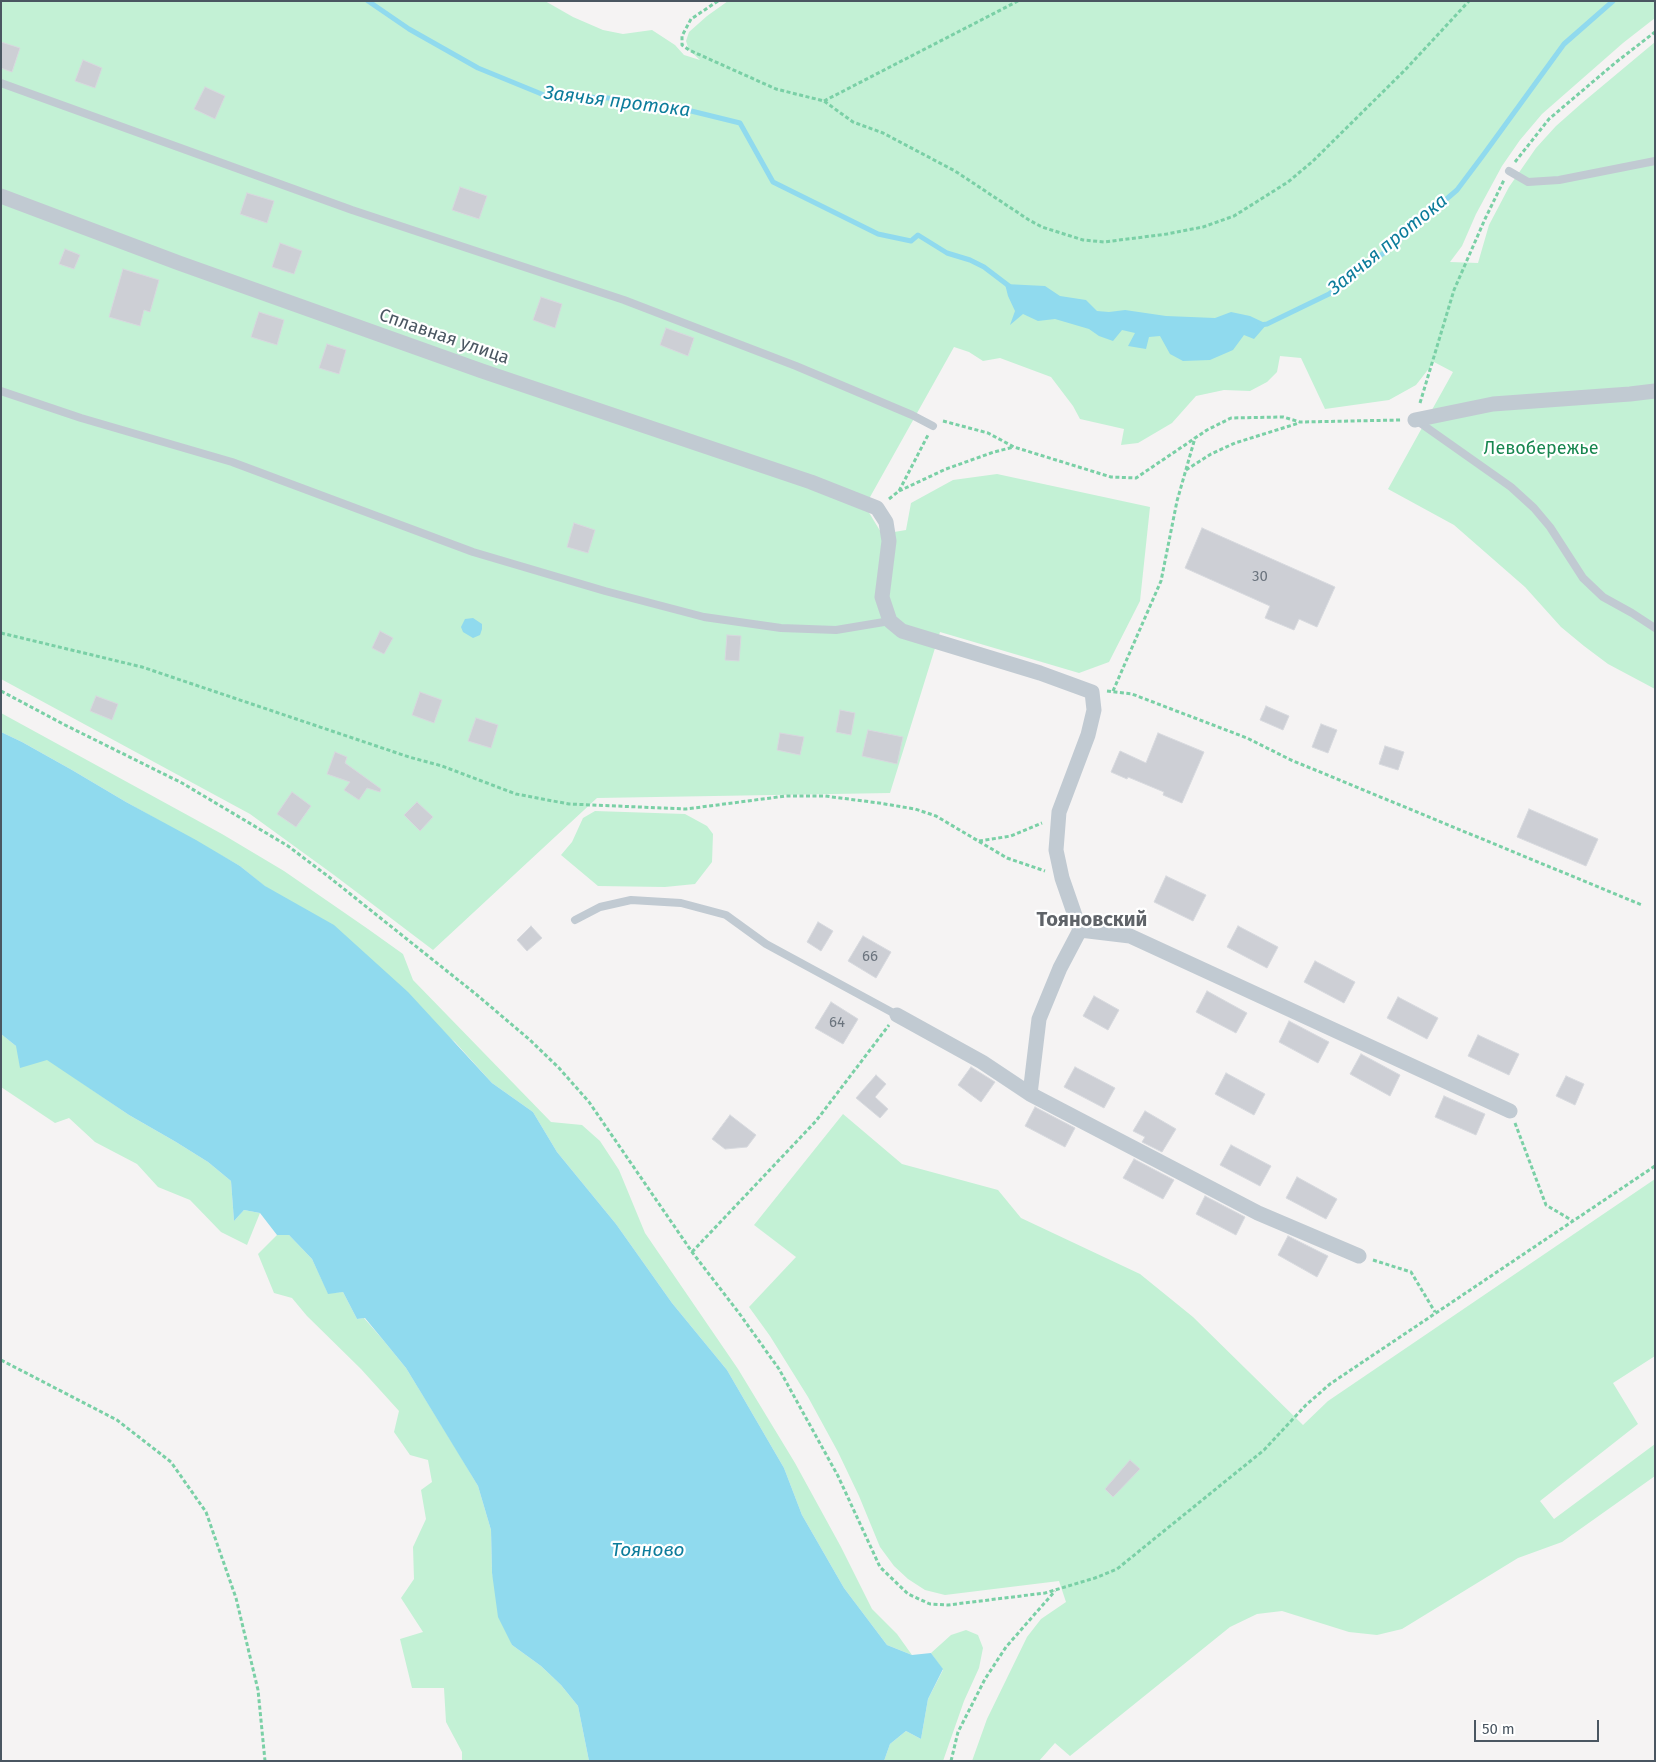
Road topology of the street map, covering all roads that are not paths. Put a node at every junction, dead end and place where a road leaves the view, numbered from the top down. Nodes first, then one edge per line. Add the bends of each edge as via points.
1 (1, 82) edge
2 (1655, 161) edge
3 (1509, 171) road end
4 (1, 196) edge
5 (1, 390) edge
6 (1655, 390) edge
7 (1415, 420) joint
8 (933, 426) road end
9 (890, 621) junction
10 (1655, 628) edge
11 (575, 920) dead end
12 (1080, 930) junction
13 (897, 1015) joint
14 (1030, 1094) junction
15 (1510, 1111) road end
16 (1359, 1256) road end

1 - 8 lane via 352,210 624,300 796,366
2 - 3 lane via 1559,180 1528,182
4 - 9 street, Сплавная улица via 482,371 811,482 877,508 886,522 889,541 882,597
5 - 9 lane via 81,418 232,462 473,552 605,592 704,617 781,628 836,630
6 - 7 street via 1493,404
7 - 10 lane via 1511,488 1550,526 1583,578 1603,597
9 - 12 street via 902,631 1040,672 1092,692 1094,710 1059,812 1056,850
11 - 13 lane via 600,908 631,900 681,904 726,915 766,944
12 - 14 street via 1039,1019
12 - 15 street via 1130,936
13 - 14 street via 982,1062
14 - 16 street via 1258,1213

